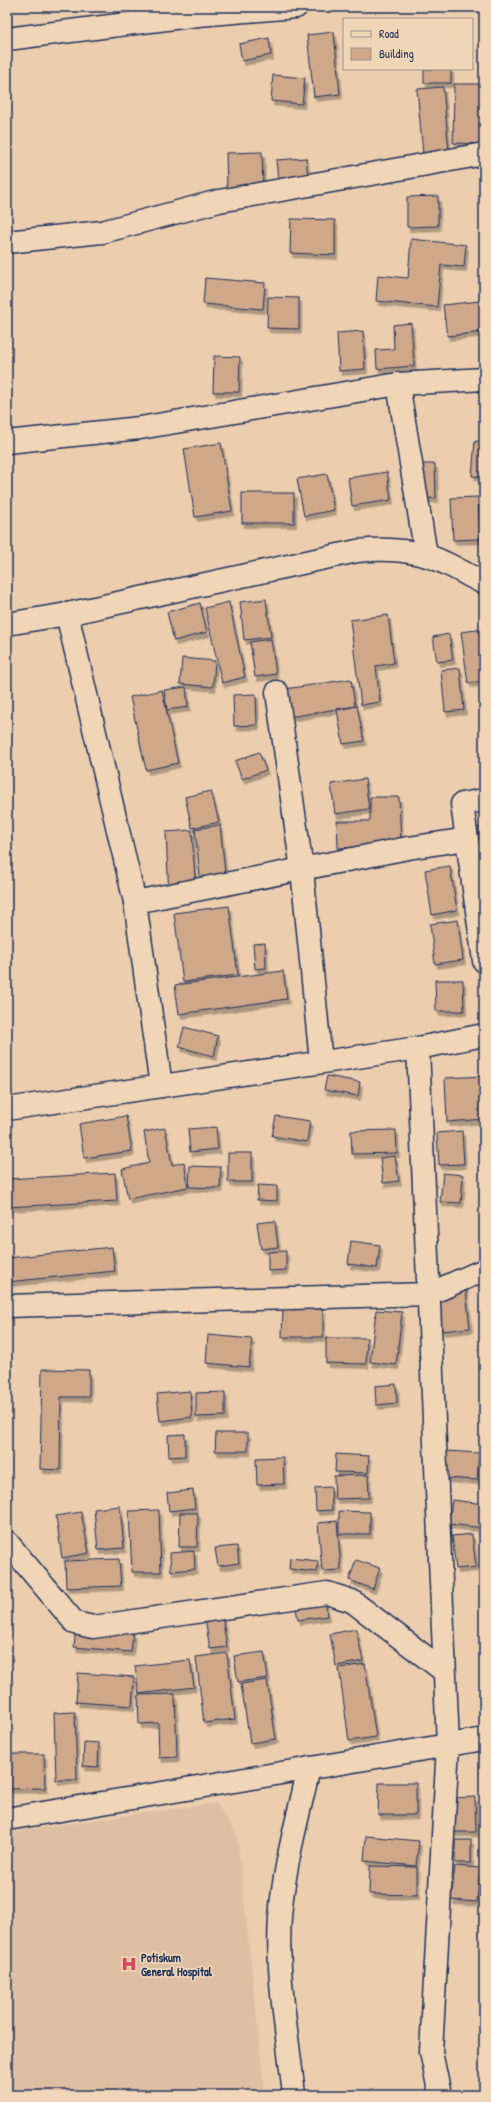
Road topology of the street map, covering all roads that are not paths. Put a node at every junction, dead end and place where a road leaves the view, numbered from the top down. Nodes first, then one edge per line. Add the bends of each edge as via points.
1 (296, 7) edge
2 (7, 39) edge
3 (484, 154) edge
4 (7, 242) edge
5 (484, 379) edge
6 (398, 384) junction
7 (7, 442) edge
8 (426, 555) junction
9 (484, 583) edge
10 (67, 614) junction
11 (7, 624) edge
12 (277, 692) dead end
13 (484, 800) edge
14 (467, 839) junction
15 (302, 870) junction
16 (135, 902) junction
17 (484, 961) edge
18 (484, 1034) edge
19 (418, 1048) junction
20 (322, 1062) junction
21 (161, 1086) junction
22 (7, 1109) edge
23 (484, 1270) edge
24 (428, 1294) junction
25 (7, 1306) edge
26 (7, 1542) edge
27 (444, 1671) junction
28 (484, 1739) edge
29 (448, 1745) junction
30 (309, 1768) junction
31 (7, 1819) edge
32 (294, 2095) edge
33 (440, 2095) edge

1 - 2 street via 198,15
3 - 4 street via 219,201 102,232
5 - 6 street
6 - 7 street via 140,428
6 - 8 street
8 - 9 street
8 - 10 street via 383,548 357,552
10 - 11 street
10 - 16 street
12 - 15 street
13 - 14 street via 462,804
14 - 15 street via 408,848
14 - 17 street
15 - 16 street
15 - 20 street
16 - 21 street
18 - 19 street
19 - 20 street
19 - 24 street
20 - 21 street
21 - 22 street
23 - 24 street
24 - 25 street
24 - 27 street
26 - 27 street via 75,1623 93,1627 327,1593 352,1601
27 - 29 street
28 - 29 street
29 - 30 street
29 - 33 street via 431,2052
30 - 31 street
30 - 32 street via 288,1864 280,1917 281,1980

